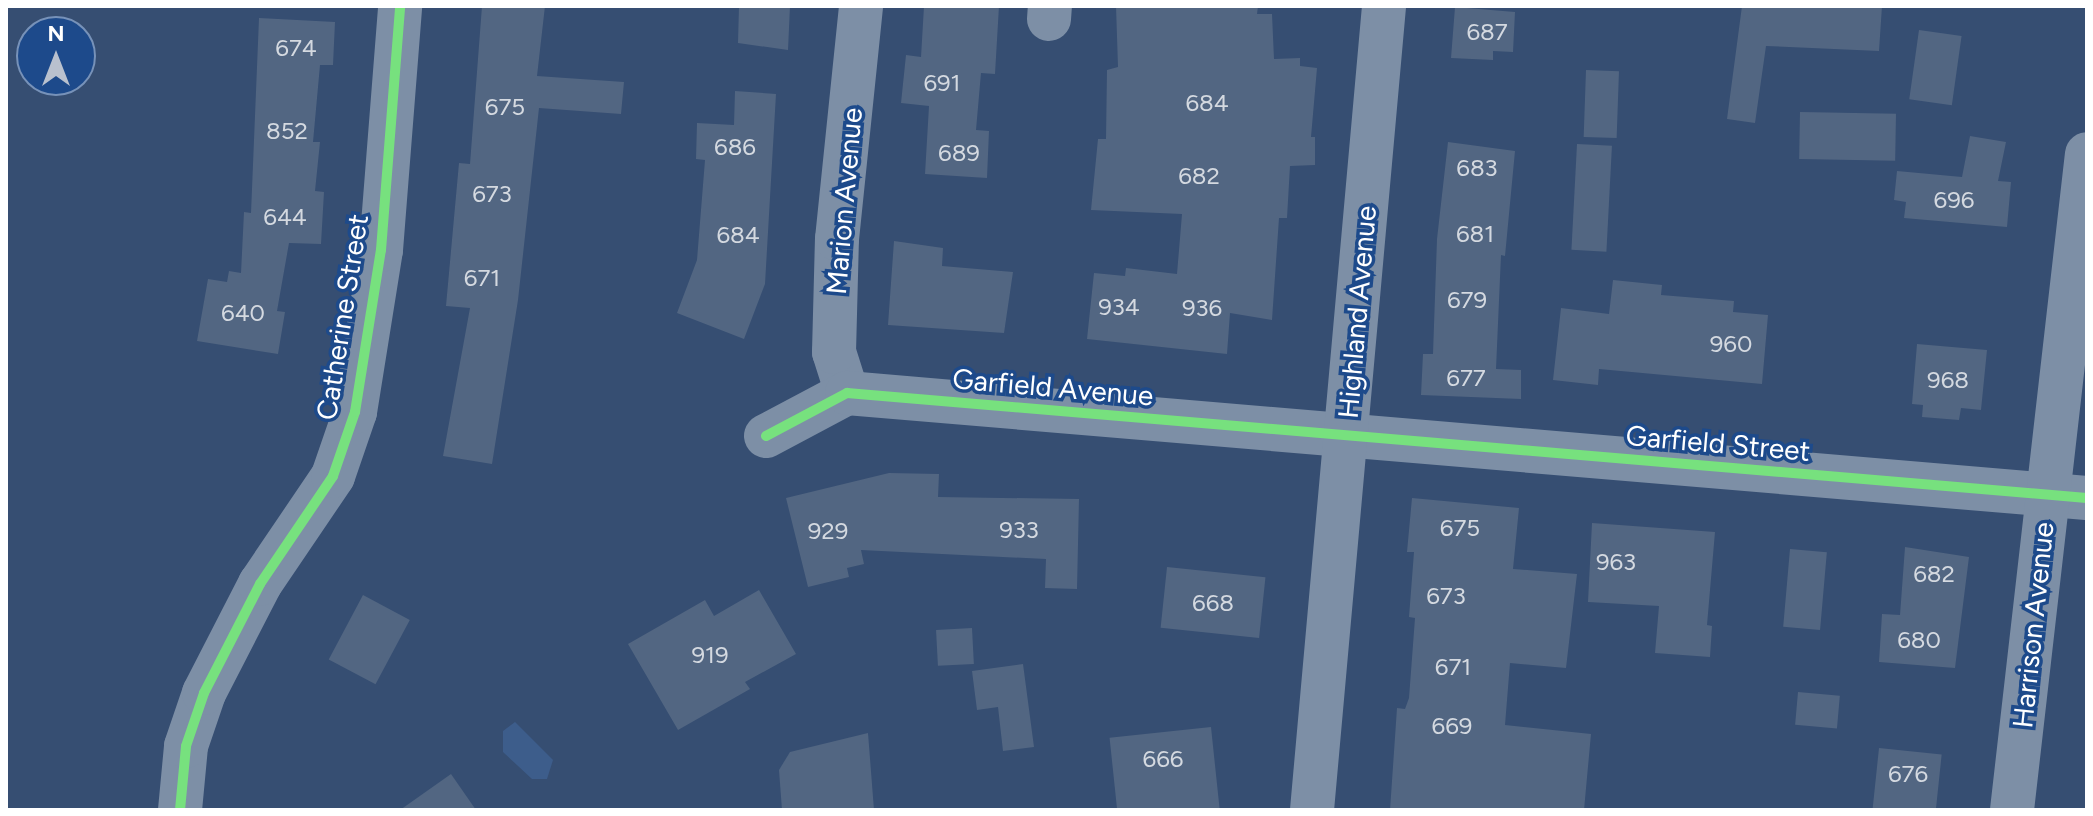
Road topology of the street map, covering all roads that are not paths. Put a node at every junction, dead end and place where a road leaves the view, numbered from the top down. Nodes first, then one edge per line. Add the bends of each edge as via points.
1 (400, 6) edge
2 (861, 6) edge
3 (1384, 6) edge
4 (2087, 154) edge
5 (847, 393) junction
6 (1346, 435) junction
7 (766, 436) dead end
8 (2067, 497) edge
9 (180, 798) edge
10 (1312, 810) edge
11 (2012, 810) edge

1 - 9 street, Catherine Street via 381,250 355,412 333,476 260,584 204,693 186,746
2 - 5 street, Marion Avenue via 837,239 834,352
3 - 6 street, Highland Avenue
4 - 8 street, Harrison Avenue
5 - 6 street, Garfield Avenue
5 - 7 street
6 - 8 street, Garfield Street
6 - 10 street, Highland Avenue
8 - 11 street, Harrison Avenue

